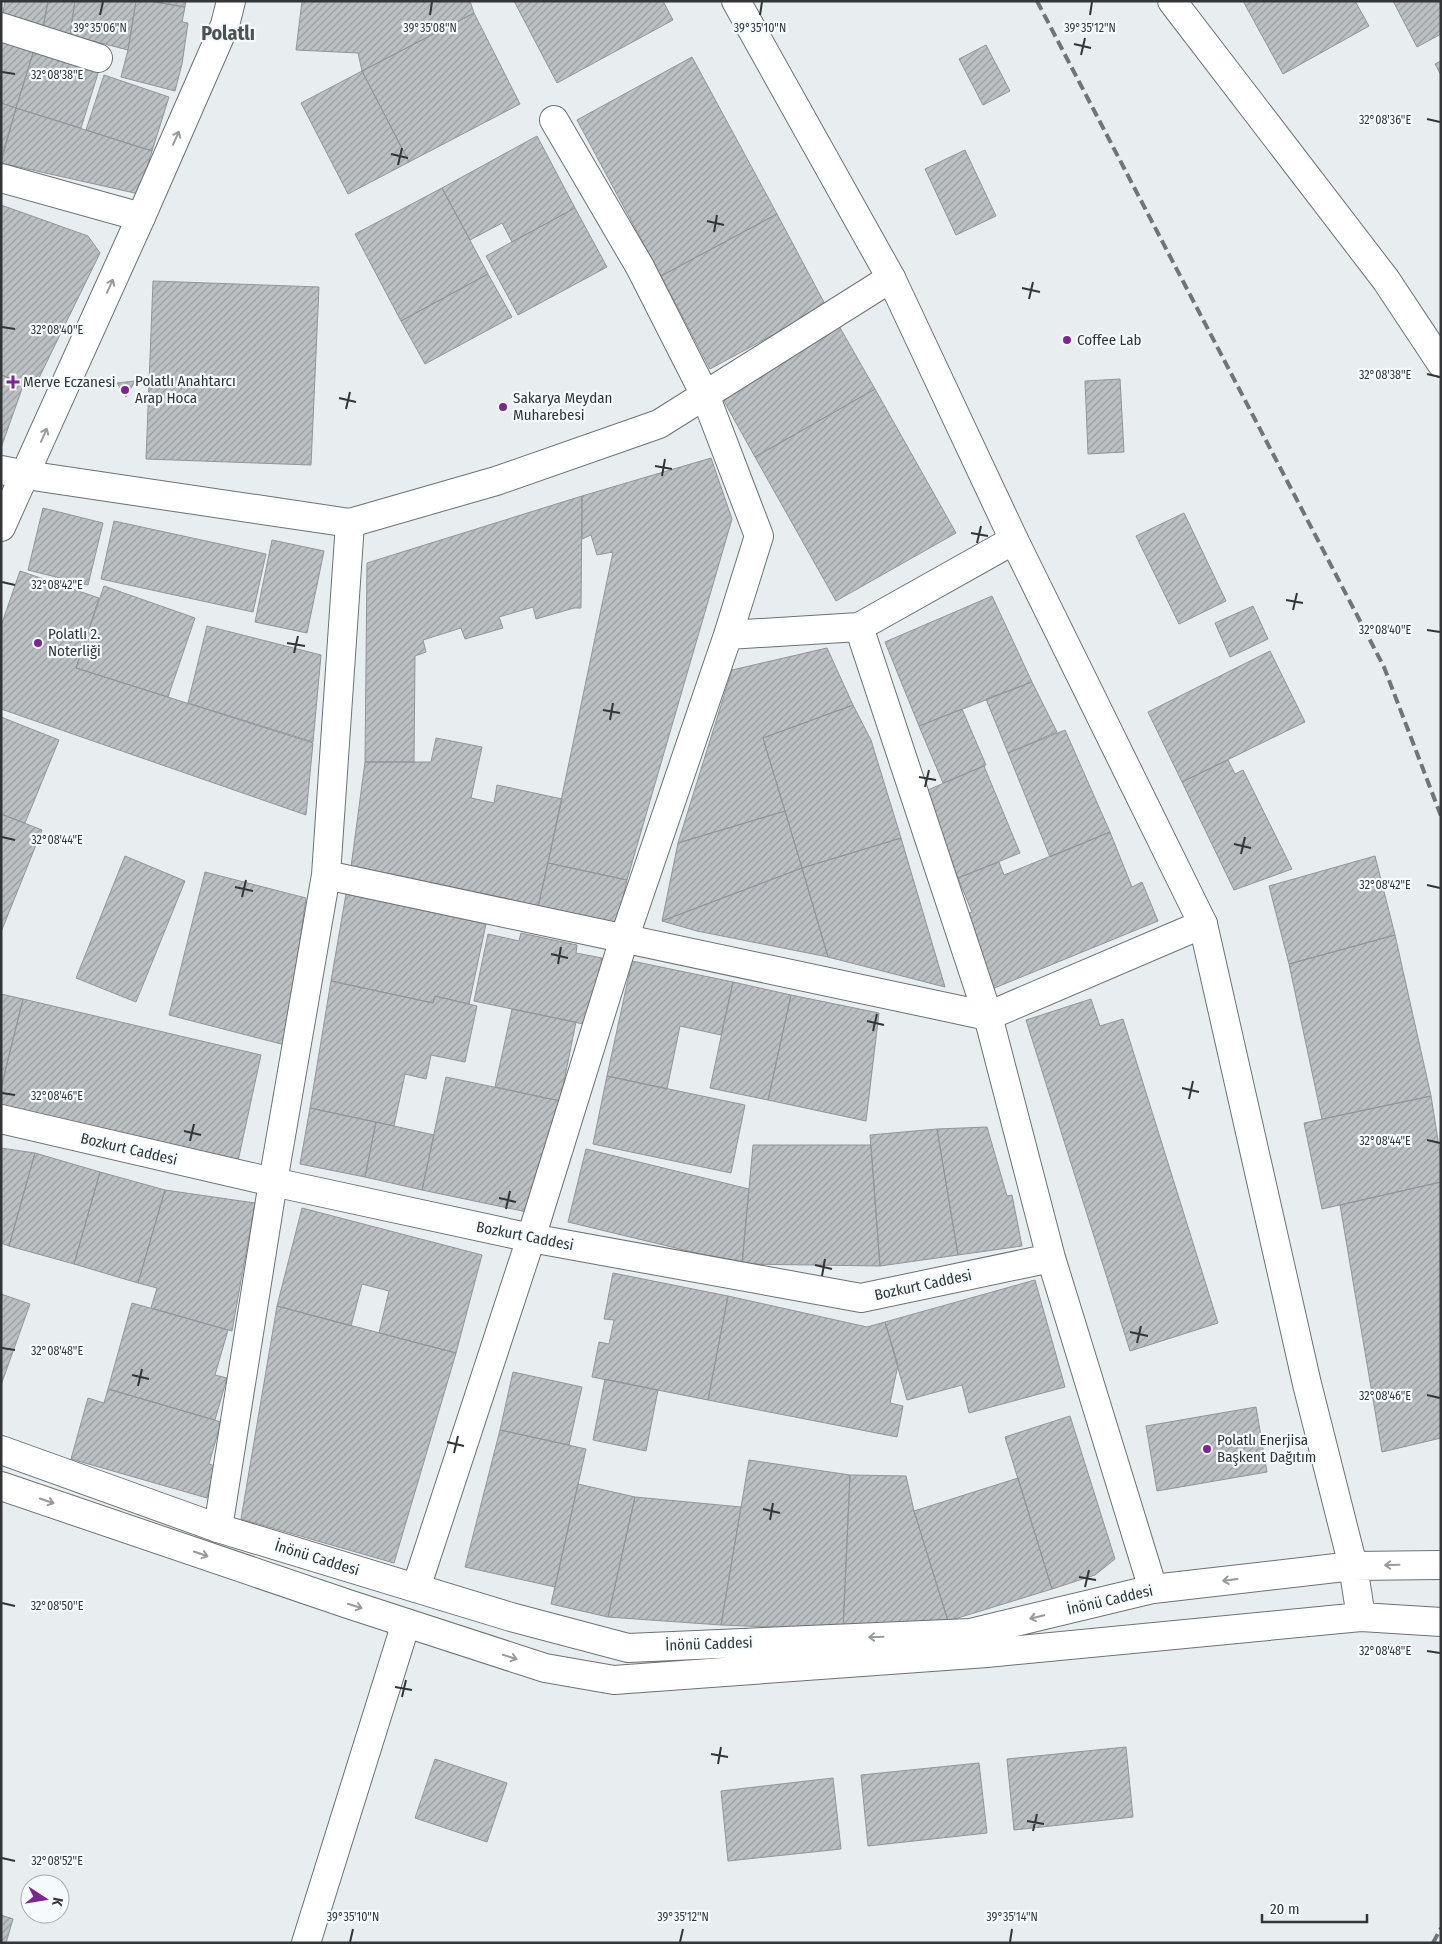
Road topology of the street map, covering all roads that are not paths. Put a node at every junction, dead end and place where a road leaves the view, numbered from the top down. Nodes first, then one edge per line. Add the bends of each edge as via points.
1 (231, 1) edge
2 (736, 1) edge
3 (1172, 1) edge
4 (1, 27) edge
5 (98, 58) dead end
6 (554, 120) dead end
7 (1, 178) edge
8 (141, 216) junction
9 (891, 278) junction
10 (1441, 363) edge
11 (706, 395) junction
12 (14, 472) edge
13 (350, 523) junction
14 (1, 527) edge
15 (1014, 540) junction
16 (859, 627) junction
17 (728, 635) junction
18 (326, 875) junction
19 (1203, 924) junction
20 (624, 938) junction
21 (988, 1016) junction
22 (1, 1119) edge
23 (273, 1182) junction
24 (531, 1238) junction
25 (1051, 1258) junction
26 (1, 1450) edge
27 (1, 1486) edge
28 (218, 1528) junction
29 (1441, 1565) edge
30 (1353, 1566) junction
31 (416, 1588) junction
32 (1154, 1589) junction
33 (1361, 1617) junction
34 (1441, 1622) edge
35 (406, 1623) junction
36 (306, 1943) edge

8 -> 1 street via 225,25
2 - 9 street
3 - 10 street via 1386,280
4 - 5 street
6 - 11 street via 640,267
7 - 8 street
12 -> 8 street
9 - 11 street
9 - 15 street
11 - 13 street via 659,424 496,481
11 - 17 street via 759,536
12 - 13 street
12 - 14 street
13 - 18 street
15 - 16 street
15 - 19 street
16 - 17 street
16 - 21 street
17 - 20 street
18 - 20 street
18 - 23 street
19 - 21 street
19 - 30 street via 1307,1384
20 - 21 street
20 - 24 street
21 - 25 street
22 - 23 street, Bozkurt Caddesi
23 - 24 street, Bozkurt Caddesi
23 - 28 street
24 - 25 street, Bozkurt Caddesi via 861,1298
24 - 31 street
25 - 32 street
26 - 28 street, İnönü Caddesi
27 -> 35 street, İnönü Caddesi
28 - 31 street, İnönü Caddesi
29 -> 30 street, İnönü Caddesi
30 -> 32 street, İnönü Caddesi
30 - 33 street
32 -> 31 street, İnönü Caddesi via 970,1634 628,1648
33 - 34 street, İnönü Caddesi
35 -> 33 street, İnönü Caddesi via 545,1668 614,1680 987,1653
35 - 36 street

